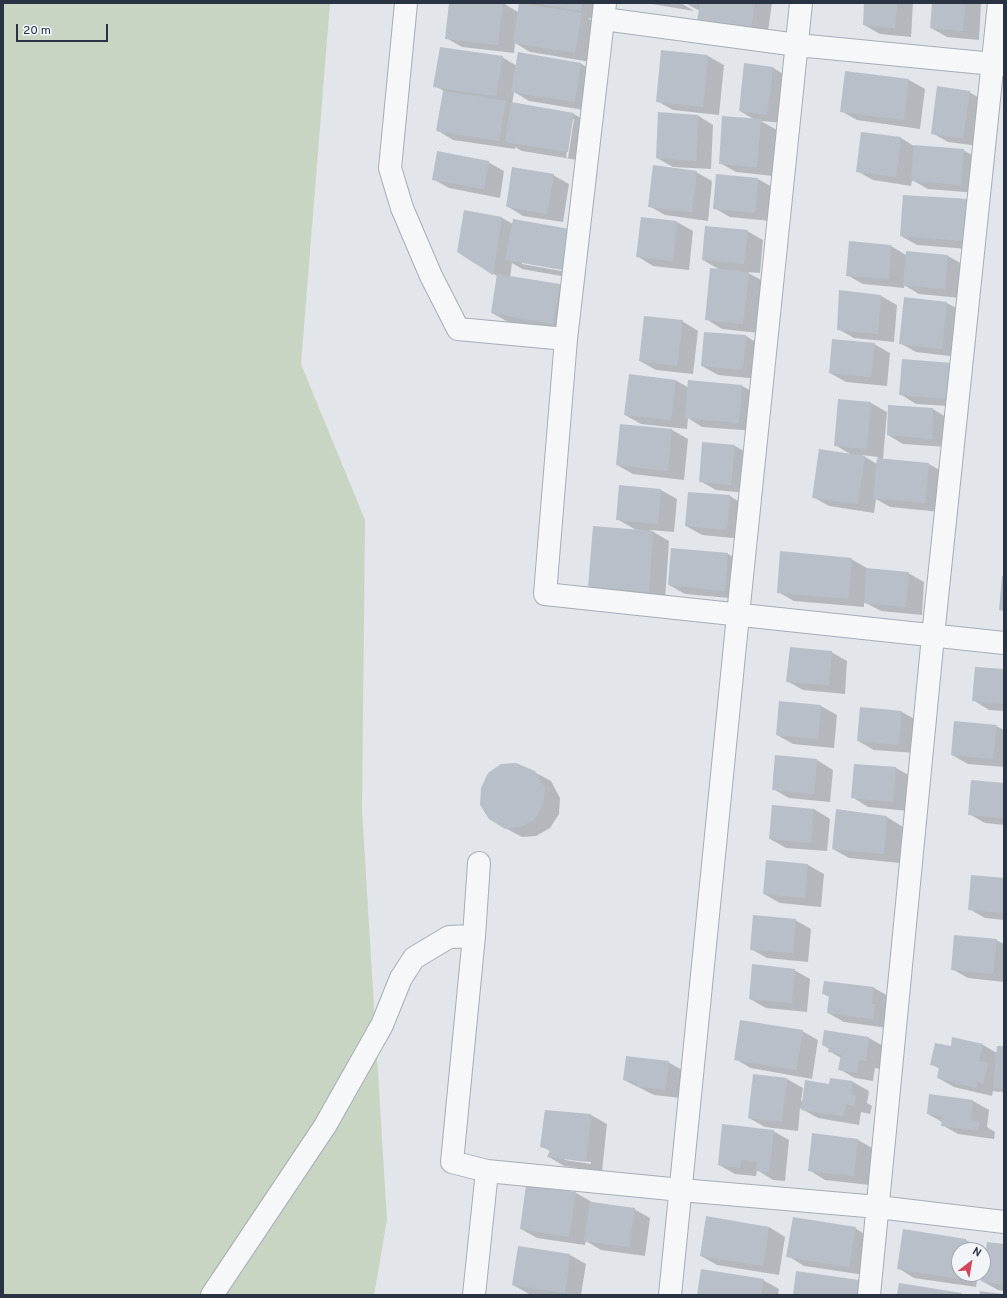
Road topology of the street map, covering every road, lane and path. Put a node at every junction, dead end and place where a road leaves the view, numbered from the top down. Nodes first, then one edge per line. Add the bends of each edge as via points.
1 (406, 3) edge
2 (802, 3) edge
3 (999, 3) edge
4 (604, 11) edge
5 (797, 45) junction
6 (998, 65) edge
7 (566, 339) junction
8 (738, 615) junction
9 (933, 636) junction
10 (1004, 643) edge
11 (479, 863) dead end
12 (474, 936) junction
13 (487, 1171) junction
14 (681, 1190) junction
15 (878, 1207) junction
16 (1004, 1222) edge
17 (212, 1295) edge
18 (474, 1295) edge
19 (670, 1295) edge
20 (869, 1295) edge

1 - 7 street via 390,168 402,208 431,276 458,329
2 - 5 street
3 - 6 street
4 - 5 street
4 - 7 street
5 - 6 street
5 - 8 street
6 - 9 street
7 - 8 street via 545,594
8 - 9 street
8 - 14 street
9 - 10 street
9 - 15 street
11 - 12 street
12 - 13 street via 452,1162
12 - 17 street via 449,938 414,958 401,978 382,1025 325,1126
13 - 14 street
13 - 18 street
14 - 15 street
14 - 19 street
15 - 16 street
15 - 20 street

